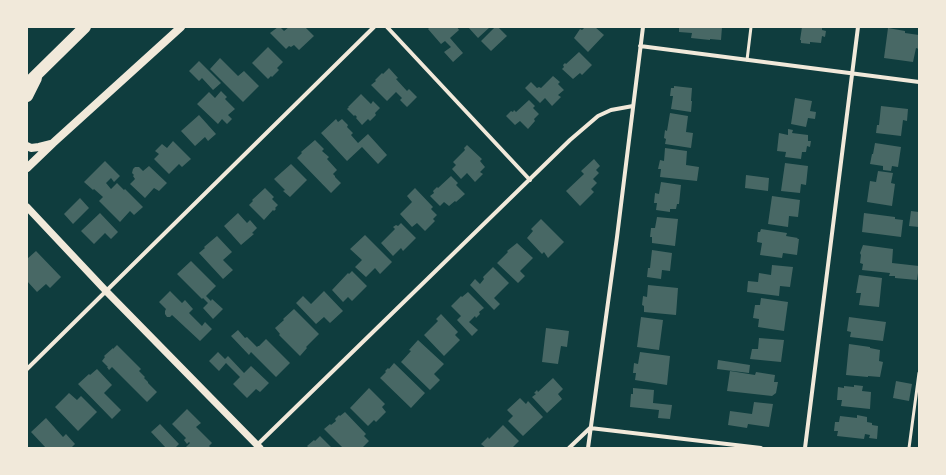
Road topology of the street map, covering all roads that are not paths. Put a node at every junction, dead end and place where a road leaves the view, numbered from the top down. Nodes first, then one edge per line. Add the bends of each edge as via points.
1 (85, 27) edge
2 (181, 27) edge
3 (374, 27) edge
4 (387, 27) edge
5 (643, 27) edge
6 (751, 27) edge
7 (858, 27) edge
8 (640, 46) junction
9 (747, 60) junction
10 (40, 72) junction
11 (852, 74) junction
12 (919, 82) edge
13 (27, 84) edge
14 (27, 96) edge
15 (633, 106) junction
16 (53, 143) junction
17 (27, 146) edge
18 (27, 168) edge
19 (530, 180) junction
20 (27, 207) edge
21 (106, 291) junction
22 (27, 368) edge
23 (919, 373) edge
24 (590, 428) junction
25 (259, 446) edge
26 (569, 448) edge
27 (588, 448) edge
28 (761, 448) edge
29 (805, 448) edge
30 (909, 448) edge

1 - 10 highway
2 - 16 main road
3 - 21 street
4 - 19 street
5 - 8 street
6 - 9 lane
7 - 11 street
8 - 9 street
8 - 15 street
9 - 11 street
10 - 13 highway
10 - 14 highway
11 - 12 street
11 - 29 street
15 - 19 street via 611,110 598,116
15 - 24 street
16 - 17 main road via 32,148
16 - 18 main road
19 - 25 street
20 - 21 street
21 - 22 street
21 - 25 street
23 - 30 lane
24 - 26 street
24 - 27 street
24 - 28 street

